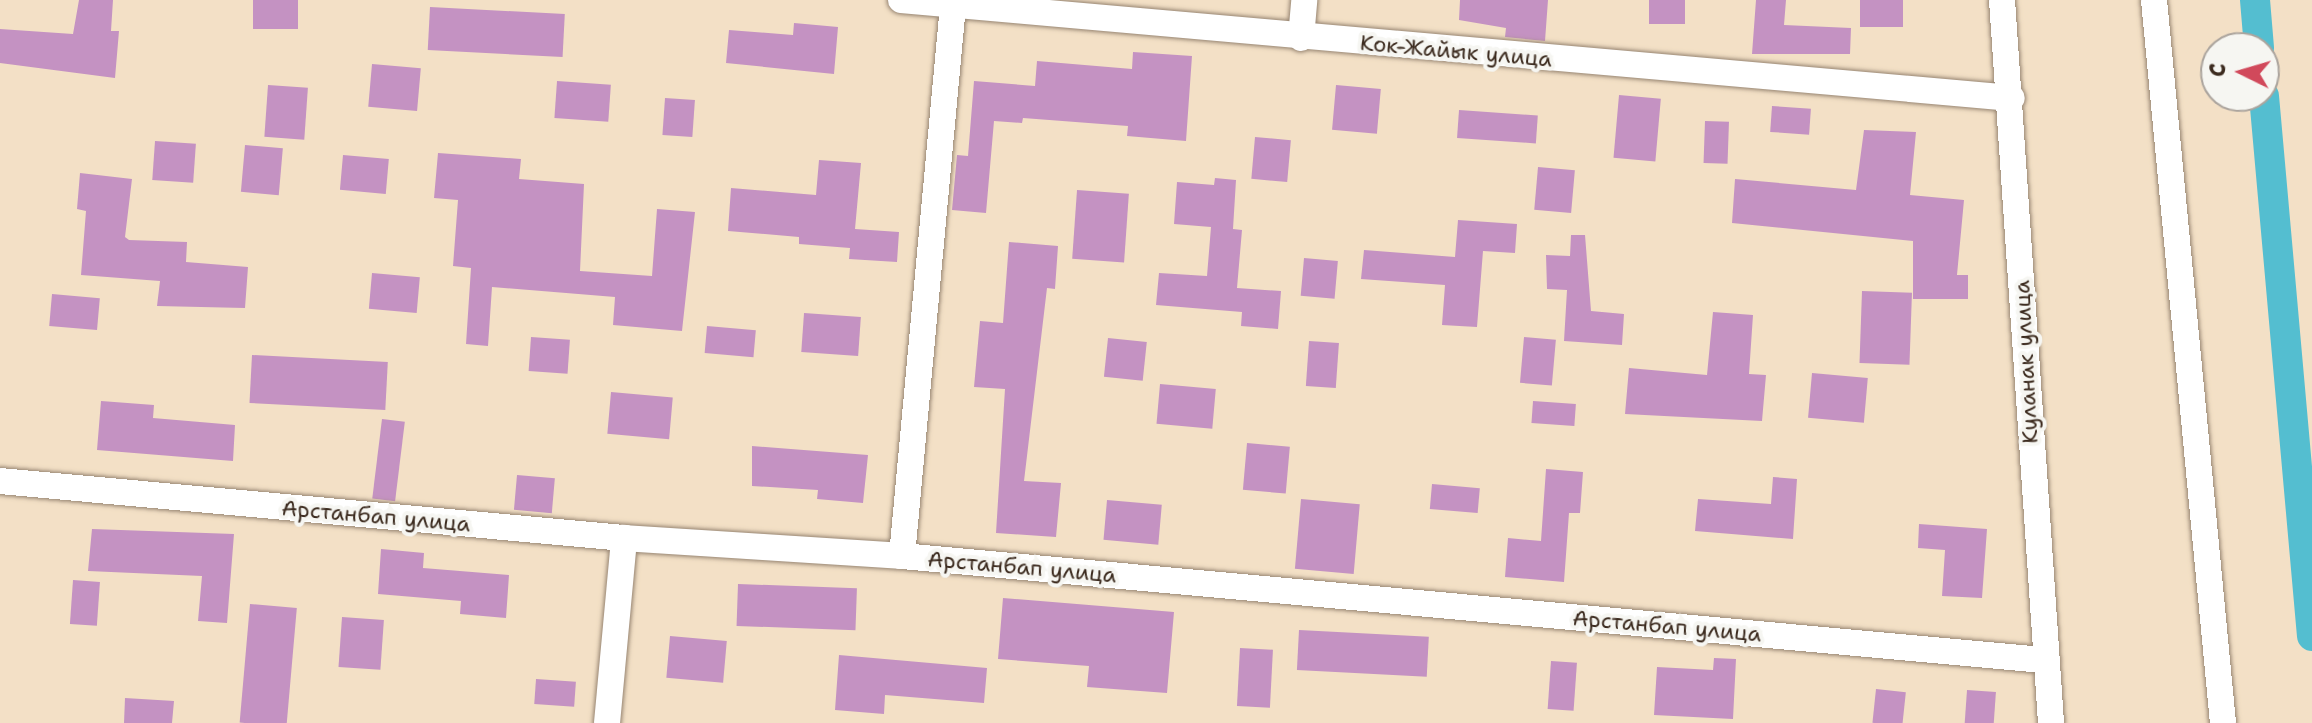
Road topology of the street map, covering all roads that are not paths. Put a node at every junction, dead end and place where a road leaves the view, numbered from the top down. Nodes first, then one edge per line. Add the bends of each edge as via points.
1 (901, 0) edge
2 (1304, 0) edge
3 (2002, 0) edge
4 (2154, 0) edge
5 (953, 5) junction
6 (1301, 38) junction
7 (2012, 98) junction
8 (0, 481) edge
9 (624, 538) junction
10 (902, 556) junction
11 (2043, 660) junction
12 (607, 723) edge
13 (2051, 723) edge
14 (2223, 723) edge

1 - 5 street, Кок-Жайык улица
2 - 6 street
3 - 7 street, Куланак улица
4 - 14 street
5 - 6 street, Кок-Жайык улица
5 - 10 street
6 - 7 street, Кок-Жайык улица
7 - 11 street, Куланак улица
8 - 9 street, Арстанбап улица
9 - 10 street, Арстанбап улица
9 - 12 street
10 - 11 street, Арстанбап улица
11 - 13 street, Куланак улица

